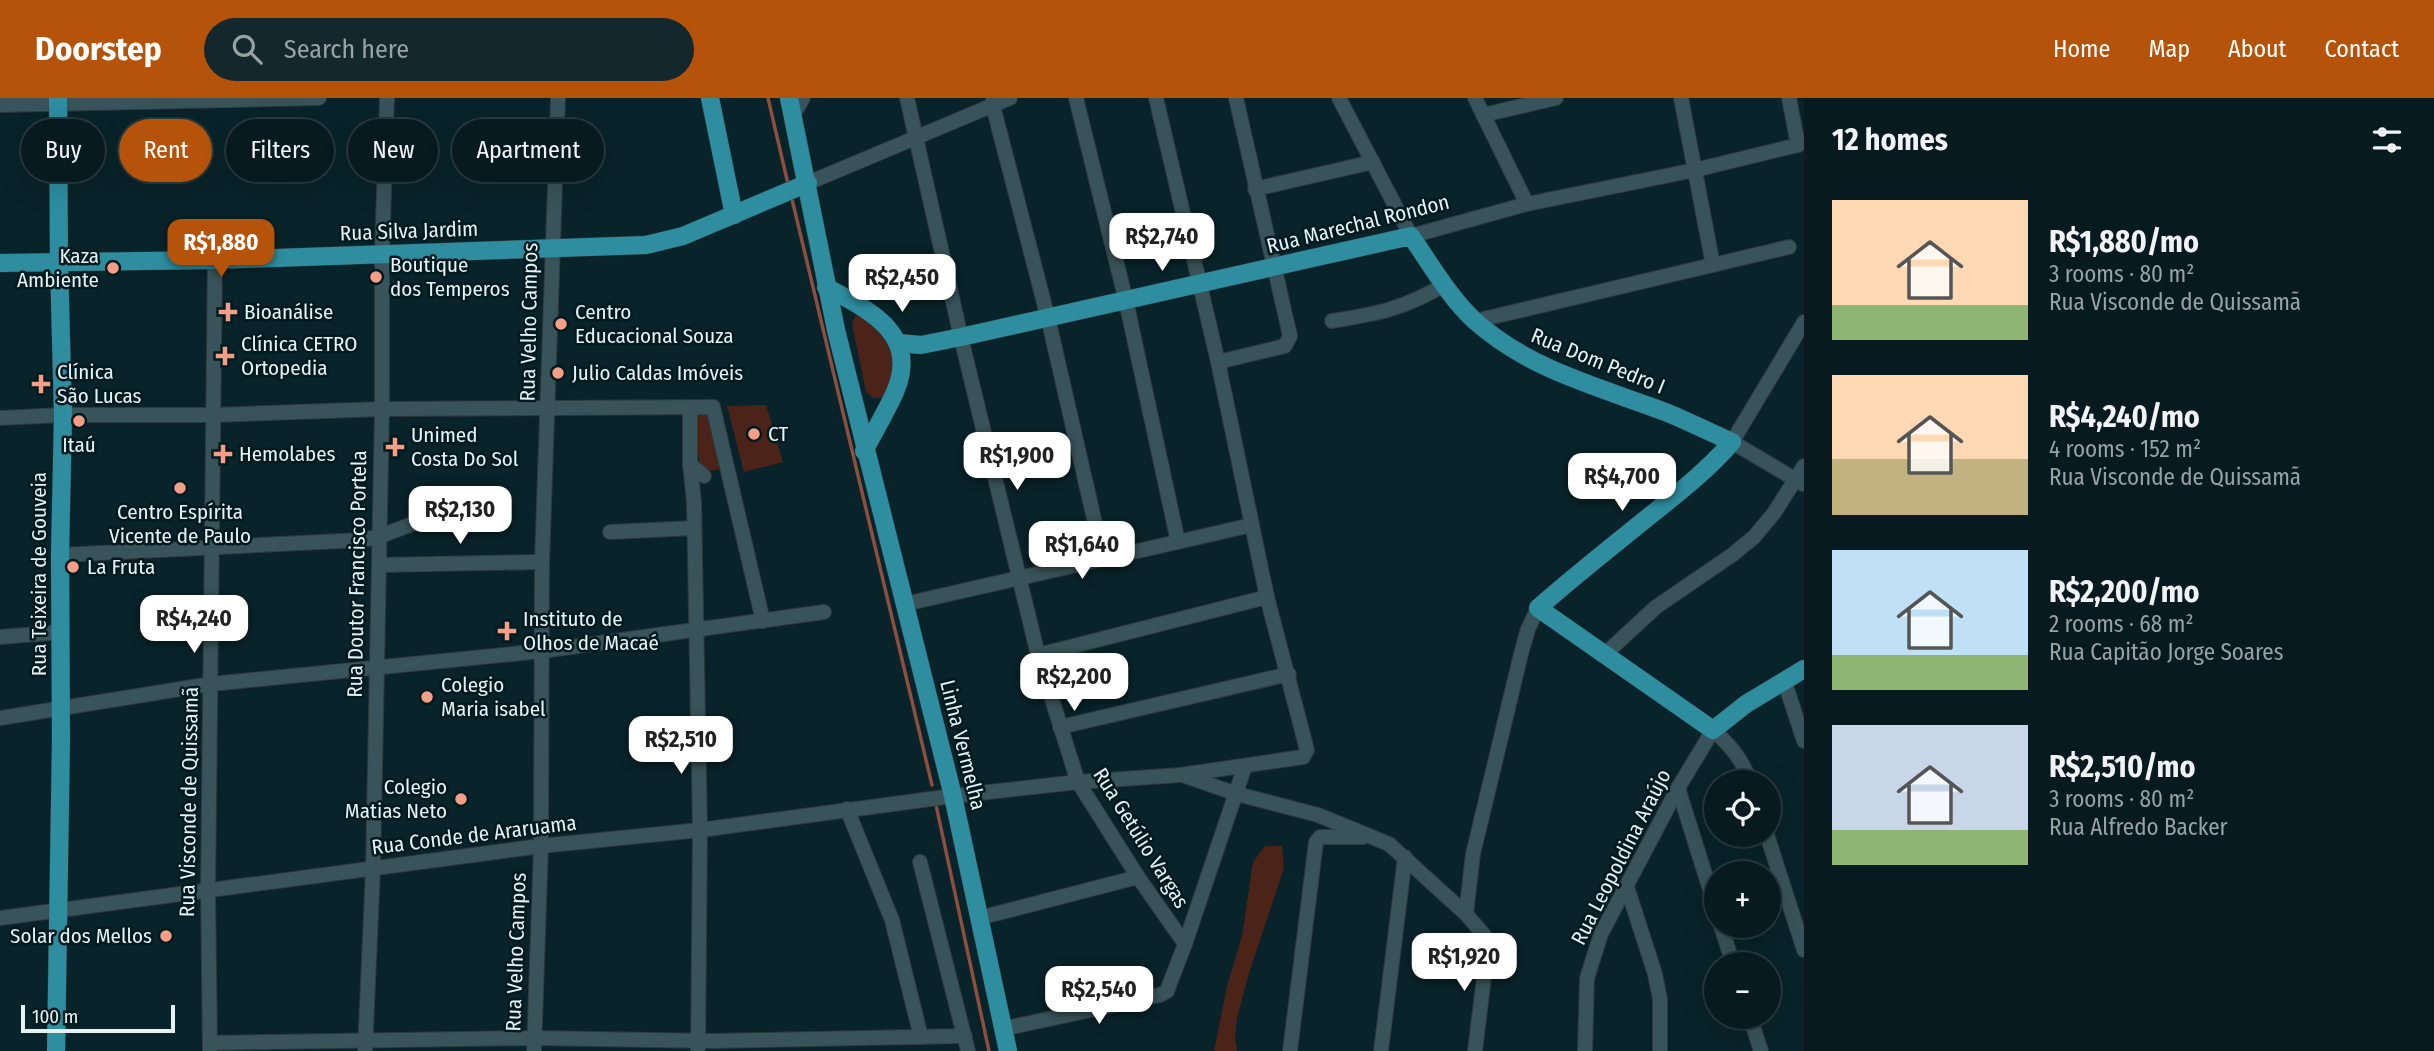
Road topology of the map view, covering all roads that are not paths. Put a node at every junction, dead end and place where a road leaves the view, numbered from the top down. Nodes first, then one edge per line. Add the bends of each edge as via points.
1 (320, 98) edge
2 (387, 98) edge
3 (558, 98) edge
4 (710, 98) edge
5 (803, 98) edge
6 (907, 98) edge
7 (1010, 98) edge
8 (1076, 98) edge
9 (1156, 98) edge
10 (1236, 98) edge
11 (1339, 98) edge
12 (1475, 98) edge
13 (1556, 98) edge
14 (1681, 98) edge
15 (1789, 98) edge
16 (58, 101) edge
17 (993, 102) edge
18 (0, 105) edge
19 (791, 107) edge
20 (1483, 115) junction
21 (916, 139) junction
22 (1801, 143) edge
23 (1373, 162) junction
24 (1695, 170) junction
25 (796, 188) junction
26 (1255, 189) junction
27 (1527, 204) junction
28 (734, 215) junction
29 (1411, 236) junction
30 (1789, 247) dead end
31 (551, 248) junction
32 (382, 254) junction
33 (215, 260) junction
34 (0, 263) edge
35 (59, 263) junction
36 (1713, 265) junction
37 (1274, 268) junction
38 (1199, 285) junction
39 (1444, 285) junction
40 (826, 287) junction
41 (1126, 301) junction
42 (872, 314) junction
43 (1048, 318) junction
44 (1332, 321) dead end
45 (1475, 321) junction
46 (1804, 322) edge
47 (836, 330) junction
48 (961, 337) junction
49 (901, 351) junction
50 (1218, 362) junction
51 (852, 398) junction
52 (690, 407) junction
53 (887, 407) junction
54 (548, 408) junction
55 (382, 409) junction
56 (63, 415) junction
57 (214, 415) junction
58 (0, 418) edge
59 (1731, 442) junction
60 (864, 451) junction
61 (690, 464) junction
62 (1804, 466) edge
63 (729, 474) junction
64 (704, 475) junction
65 (1800, 482) edge
66 (694, 502) junction
67 (457, 507) dead end
68 (1252, 525) junction
69 (694, 528) junction
70 (610, 532) dead end
71 (378, 537) junction
72 (1178, 542) junction
73 (212, 547) junction
74 (60, 555) junction
75 (1102, 558) junction
76 (542, 562) junction
77 (379, 565) junction
78 (1020, 578) junction
79 (1268, 597) junction
80 (905, 604) junction
81 (1538, 608) junction
82 (824, 612) dead end
83 (763, 621) junction
84 (697, 629) junction
85 (62, 632) junction
86 (0, 637) edge
87 (542, 651) junction
88 (1605, 654) junction
89 (1038, 655) junction
90 (376, 667) junction
91 (1804, 669) edge
92 (1289, 674) junction
93 (1786, 683) junction
94 (211, 684) junction
95 (1804, 688) edge
96 (61, 709) junction
97 (0, 718) edge
98 (1060, 727) junction
99 (1713, 730) junction
100 (1804, 741) edge
101 (1245, 765) junction
102 (1744, 770) edge
103 (1180, 775) junction
104 (1078, 782) junction
105 (1678, 788) junction
106 (1237, 794) junction
107 (953, 796) junction
108 (847, 809) junction
109 (700, 830) junction
110 (1375, 837) junction
111 (541, 846) junction
112 (1770, 847) edge
113 (1405, 857) junction
114 (920, 862) dead end
115 (373, 869) junction
116 (1704, 871) edge
117 (1138, 877) junction
118 (1627, 887) junction
119 (208, 890) junction
120 (58, 911) junction
121 (1466, 914) junction
122 (0, 918) edge
123 (979, 918) junction
124 (1185, 944) junction
125 (1804, 950) edge
126 (1002, 1029) junction
127 (1754, 1029) edge
128 (965, 1036) junction
129 (921, 1037) junction
130 (534, 1044) edge
131 (365, 1046) edge
132 (699, 1046) edge
133 (210, 1047) edge
134 (55, 1051) edge
135 (968, 1051) edge
136 (1007, 1051) edge
137 (1290, 1051) edge
138 (1381, 1051) edge
139 (1475, 1051) edge
140 (1585, 1051) edge
141 (1660, 1051) edge
142 (1761, 1051) edge

1 - 16 street
2 - 32 street, Rua Doutor Francisco Portela
3 - 31 street, Rua Velho Campos
4 - 28 main road
5 - 19 street
6 - 21 street, Rua Getúlio Vargas
7 - 17 street
8 - 41 street
9 - 38 street
10 - 26 street
11 - 23 street
12 - 20 street
13 - 20 street
14 - 24 street
15 - 22 street
16 - 18 street
16 - 35 main road, Rua Teixeira de Gouveia
17 - 21 street
17 - 43 street
19 - 25 main road, Linha Vermelha
20 - 27 street
21 - 25 street
21 - 48 street, Rua Getúlio Vargas
22 - 24 street, Rua Marechal Rondon
23 - 26 street
23 - 29 street
24 - 27 street, Rua Marechal Rondon
24 - 36 street
25 - 28 main road, Rua Silva Jardim
25 - 40 main road, Linha Vermelha
26 - 37 street
27 - 29 street, Rua Marechal Rondon
28 - 31 main road, Rua Silva Jardim via 646,245
29 - 37 main road, Rua Marechal Rondon
29 - 39 main road, Rua Dom Pedro I
30 - 36 street
31 - 32 main road, Rua Silva Jardim
31 - 54 street, Rua Velho Campos
32 - 33 main road, Rua Silva Jardim
32 - 55 street, Rua Doutor Francisco Portela
33 - 35 main road, Rua Silva Jardim
33 - 57 street, Rua Visconde de Quissamã
34 - 35 main road, Rua Silva Jardim
35 - 56 main road, Rua Teixeira de Gouveia
36 - 45 street
37 - 38 main road, Rua Marechal Rondon
37 - 50 street via 1289,341 1285,346
38 - 41 main road, Rua Marechal Rondon
38 - 50 street
39 - 44 street via 1398,308
39 - 45 main road, Rua Dom Pedro I
40 - 42 main road
40 - 47 main road, Linha Vermelha
41 - 43 main road, Rua Marechal Rondon
41 - 72 street
42 - 47 main road via 859,310 847,314
42 - 49 main road via 889,328
43 - 48 main road, Rua Marechal Rondon
43 - 75 street
45 - 59 main road, Rua Dom Pedro I via 1539,366
46 - 59 street
47 - 51 main road, Linha Vermelha
48 - 49 main road, Rua Marechal Rondon
48 - 78 street, Rua Getúlio Vargas
49 - 53 main road via 895,391
50 - 68 street
51 - 53 main road via 868,409
51 - 60 main road, Linha Vermelha
52 - 54 street
52 - 61 street
52 - 63 street via 713,407
53 - 60 main road
54 - 55 street
54 - 76 street, Rua Velho Campos
55 - 57 street
55 - 71 street, Rua Doutor Francisco Portela
56 - 57 street
56 - 58 street
56 - 74 main road, Rua Teixeira de Gouveia
57 - 73 street, Rua Visconde de Quissamã
59 - 65 street, Rua Dom Pedro I
59 - 81 main road via 1686,486
60 - 80 main road, Linha Vermelha
61 - 64 street
61 - 66 street
62 - 65 street
63 - 64 street
63 - 83 street
64 - 66 street
65 - 88 street via 1754,537 1656,607
66 - 69 street
67 - 71 street
68 - 72 street
68 - 79 street
69 - 70 street
69 - 84 street
71 - 73 street
71 - 77 street, Rua Doutor Francisco Portela
72 - 75 street
73 - 74 street
73 - 94 street, Rua Visconde de Quissamã
74 - 85 main road, Rua Teixeira de Gouveia
75 - 78 street
76 - 77 street
76 - 87 street, Rua Velho Campos
77 - 90 street, Rua Doutor Francisco Portela
78 - 80 street
78 - 89 street, Rua Getúlio Vargas
79 - 89 street
79 - 92 street
80 - 107 main road, Linha Vermelha
81 - 88 main road
81 - 121 street via 1521,654 1473,853
82 - 83 street
83 - 84 street
84 - 87 street
84 - 109 street
85 - 86 street
85 - 96 main road, Rua Teixeira de Gouveia
87 - 90 street
87 - 111 street, Rua Velho Campos
88 - 99 main road
89 - 98 street, Rua Getúlio Vargas
90 - 94 street
90 - 115 street, Rua Doutor Francisco Portela
91 - 93 main road
92 - 98 street
92 - 101 street, Rua Conde de Araruama via 1307,750 1303,757
93 - 95 street
93 - 99 main road
93 - 100 street
94 - 96 street
94 - 119 street, Rua Visconde de Quissamã
96 - 97 street
96 - 120 main road, Rua Teixeira de Gouveia
98 - 104 street, Rua Getúlio Vargas
99 - 102 street
99 - 105 street, Rua Leopoldina Araújo
101 - 103 street, Rua Conde de Araruama
101 - 106 street
103 - 104 street, Rua Conde de Araruama
103 - 106 street
104 - 107 street, Rua Conde de Araruama
104 - 117 street, Rua Getúlio Vargas
105 - 116 street
105 - 118 street, Rua Leopoldina Araújo
106 - 110 street via 1318,815
106 - 124 street
107 - 108 street, Rua Conde de Araruama
107 - 123 main road, Linha Vermelha
108 - 109 street, Rua Conde de Araruama
108 - 129 street via 892,920
109 - 111 street, Rua Conde de Araruama
109 - 132 street
110 - 113 street
110 - 137 street via 1326,836 1316,842
111 - 115 street, Rua Conde de Araruama
111 - 130 street, Rua Velho Campos
112 - 125 street
113 - 121 street
113 - 138 street
114 - 128 street
115 - 119 street, Rua Conde de Araruama
115 - 131 street, Rua Doutor Francisco Portela
117 - 123 street
117 - 124 street, Rua Getúlio Vargas
118 - 140 street, Rua Leopoldina Araújo via 1592,956
118 - 141 street via 1655,974
119 - 120 street, Rua Conde de Araruama
119 - 133 street, Rua Visconde de Quissamã
120 - 122 street, Rua Conde de Araruama
120 - 134 main road, Rua Teixeira de Gouveia
121 - 139 street via 1484,935 1487,953
123 - 126 main road, Linha Vermelha
124 - 126 street via 1171,985 1160,995
126 - 136 main road, Linha Vermelha
127 - 142 street
128 - 129 street
128 - 135 street
129 - 132 street
130 - 131 street
130 - 132 street
131 - 133 street

